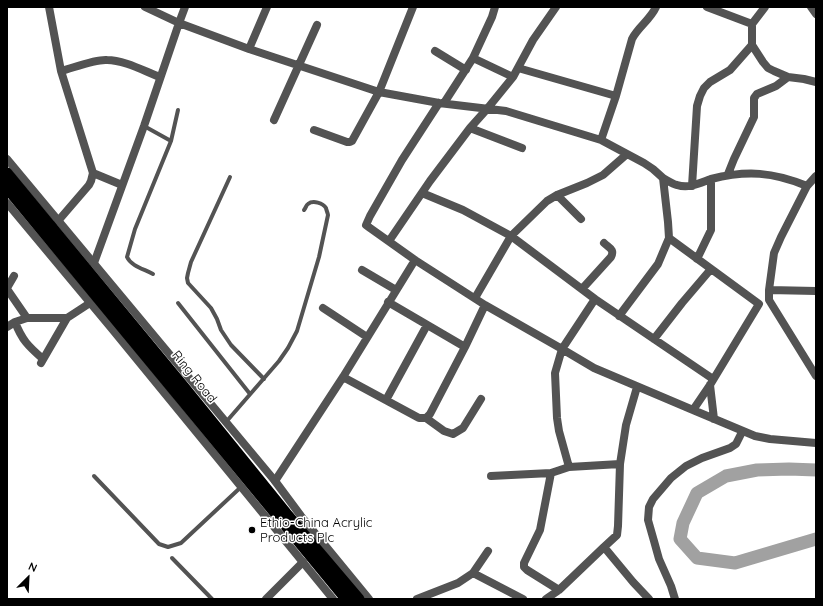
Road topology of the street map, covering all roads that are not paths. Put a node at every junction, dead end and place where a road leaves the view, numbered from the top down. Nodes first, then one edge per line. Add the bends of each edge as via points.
1 (49, 7) edge
2 (145, 7) edge
3 (185, 7) edge
4 (267, 7) edge
5 (413, 7) edge
6 (495, 7) edge
7 (556, 7) edge
8 (656, 7) edge
9 (707, 7) edge
10 (765, 7) edge
11 (811, 7) edge
12 (816, 14) edge
13 (179, 23) junction
14 (752, 24) junction
15 (317, 25) dead end
16 (752, 45) junction
17 (249, 49) junction
18 (435, 51) dead end
19 (472, 58) junction
20 (298, 66) junction
21 (518, 68) junction
22 (466, 70) junction
23 (61, 71) junction
24 (160, 77) junction
25 (513, 77) junction
26 (788, 77) junction
27 (816, 82) edge
28 (379, 92) junction
29 (616, 96) junction
30 (442, 103) junction
31 (487, 109) junction
32 (178, 110) dead end
33 (274, 120) dead end
34 (144, 126) junction
35 (470, 128) junction
36 (314, 130) dead end
37 (600, 140) junction
38 (171, 141) junction
39 (522, 148) dead end
40 (627, 154) junction
41 (7, 159) edge
42 (7, 173) edge
43 (93, 173) junction
44 (728, 174) junction
45 (816, 176) edge
46 (230, 177) dead end
47 (663, 178) junction
48 (711, 179) junction
49 (122, 185) junction
50 (692, 186) junction
51 (807, 186) junction
52 (7, 188) edge
53 (422, 193) junction
54 (557, 195) junction
55 (7, 204) edge
56 (304, 210) dead end
57 (581, 219) dead end
58 (58, 221) junction
59 (511, 236) junction
60 (669, 238) junction
61 (389, 241) junction
62 (604, 243) dead end
63 (697, 259) junction
64 (415, 260) junction
65 (94, 263) junction
66 (711, 269) junction
67 (362, 270) dead end
68 (153, 274) dead end
69 (14, 276) dead end
70 (7, 288) edge
71 (582, 289) junction
72 (396, 290) junction
73 (769, 290) junction
74 (816, 290) edge
75 (475, 298) junction
76 (595, 299) junction
77 (769, 300) junction
78 (388, 302) junction
79 (90, 303) junction
80 (178, 303) dead end
81 (759, 304) junction
82 (485, 305) junction
83 (323, 308) dead end
84 (619, 316) junction
85 (27, 318) junction
86 (67, 318) junction
87 (15, 322) junction
88 (427, 325) junction
89 (7, 327) edge
90 (367, 337) junction
91 (654, 339) junction
92 (465, 347) junction
93 (562, 349) junction
94 (816, 376) edge
95 (343, 377) junction
96 (264, 379) junction
97 (711, 382) junction
98 (637, 387) junction
99 (250, 394) junction
100 (481, 399) dead end
101 (386, 400) junction
102 (692, 410) junction
103 (426, 418) junction
104 (714, 419) junction
105 (226, 422) junction
106 (742, 432) junction
107 (816, 443) edge
108 (620, 464) junction
109 (569, 467) junction
110 (552, 473) junction
111 (94, 476) dead end
112 (491, 476) dead end
113 (275, 481) junction
114 (241, 487) junction
115 (604, 547) junction
116 (488, 551) dead end
117 (172, 558) dead end
118 (303, 562) junction
119 (473, 573) junction
120 (559, 590) junction
121 (212, 599) edge
122 (266, 599) edge
123 (333, 599) edge
124 (346, 599) edge
125 (358, 599) edge
126 (369, 599) edge
127 (417, 599) edge
128 (524, 599) edge
129 (546, 599) edge
130 (649, 599) edge
131 (675, 599) edge

1 - 23 street
2 - 13 street
3 - 13 street
4 - 17 street
5 - 28 street
6 - 19 street
7 - 21 street via 533,40
8 - 29 street via 632,39
9 - 14 street
10 - 14 street
11 - 12 street
13 - 17 street
13 - 24 street
14 - 16 street
15 - 20 street
16 - 26 street via 768,68
16 - 50 street via 730,70 710,82 700,96 697,106
17 - 20 street
18 - 22 street
19 - 22 street
19 - 25 street
20 - 28 street
20 - 33 street
21 - 25 street
21 - 29 street
22 - 30 street
23 - 24 street via 107,60 122,62
23 - 43 street
24 - 34 street
25 - 31 street
26 - 27 street
26 - 44 street via 755,96 754,117
28 - 30 street
28 - 36 street via 350,142
29 - 37 street
30 - 31 street
30 - 61 street via 402,160 366,224
31 - 35 street
31 - 37 street via 506,111
32 - 38 lane
34 - 38 lane
34 - 49 street
35 - 39 street
35 - 53 street
37 - 40 street
38 - 68 lane via 135,229 127,257 133,264
40 - 47 street
40 - 54 street via 603,175
41 - 58 street
42 - 125 highway, Ring Road
43 - 49 street
43 - 58 street via 89,185
44 - 48 street
44 - 51 street via 772,175
45 - 51 street
46 - 96 lane via 191,262 187,278 188,283 211,308 231,345
47 - 50 street via 677,185
47 - 60 street
48 - 50 street
48 - 63 street via 711,230
49 - 65 street
51 - 73 street via 774,253
52 - 124 highway, Ring Road
53 - 59 street via 469,213
53 - 61 street
54 - 57 street
54 - 59 street
55 - 79 street
56 - 96 lane via 313,202 323,205 328,215 297,330 288,348
58 - 65 street
59 - 71 street
59 - 75 street
60 - 63 street
60 - 84 street via 658,264
61 - 64 street
62 - 71 street via 613,253
63 - 66 street
64 - 72 street
64 - 75 street
65 - 105 street
66 - 81 street
66 - 91 street
67 - 72 street
69 - 70 street
70 - 85 street
71 - 76 street
72 - 78 street
73 - 74 street
73 - 77 street
75 - 82 street
76 - 84 street
76 - 93 street
77 - 81 street
77 - 94 street
78 - 88 street
78 - 90 street
79 - 86 street
79 - 114 street
80 - 99 lane
81 - 97 street
82 - 92 street
82 - 93 street
83 - 90 street
84 - 91 street
85 - 86 street
85 - 87 street
86 - 87 street via 42,361 23,339
87 - 89 street
88 - 92 street
88 - 101 street
90 - 95 street
91 - 97 street
92 - 103 street
93 - 98 street via 594,368
93 - 109 street via 555,373 557,418
95 - 101 street
95 - 113 street
96 - 99 lane
97 - 102 street
97 - 104 street
98 - 102 street
98 - 108 street via 626,425
99 - 105 lane
100 - 103 street via 463,428 453,434 444,431
101 - 103 street via 419,418
102 - 104 street
104 - 106 street
105 - 113 street
106 - 107 street via 770,439
106 - 131 street via 736,444 730,448 702,458 676,474 649,507 648,520 659,559 672,586
108 - 109 street
108 - 115 street via 617,534
109 - 110 street
110 - 112 street
110 - 120 street via 540,530 524,567
111 - 114 lane via 159,544 168,547 181,543
113 - 126 street
114 - 118 street
115 - 120 street
115 - 130 street
116 - 119 street
117 - 121 lane
118 - 122 street
118 - 123 street
119 - 127 street via 458,583
119 - 128 street
120 - 129 street

